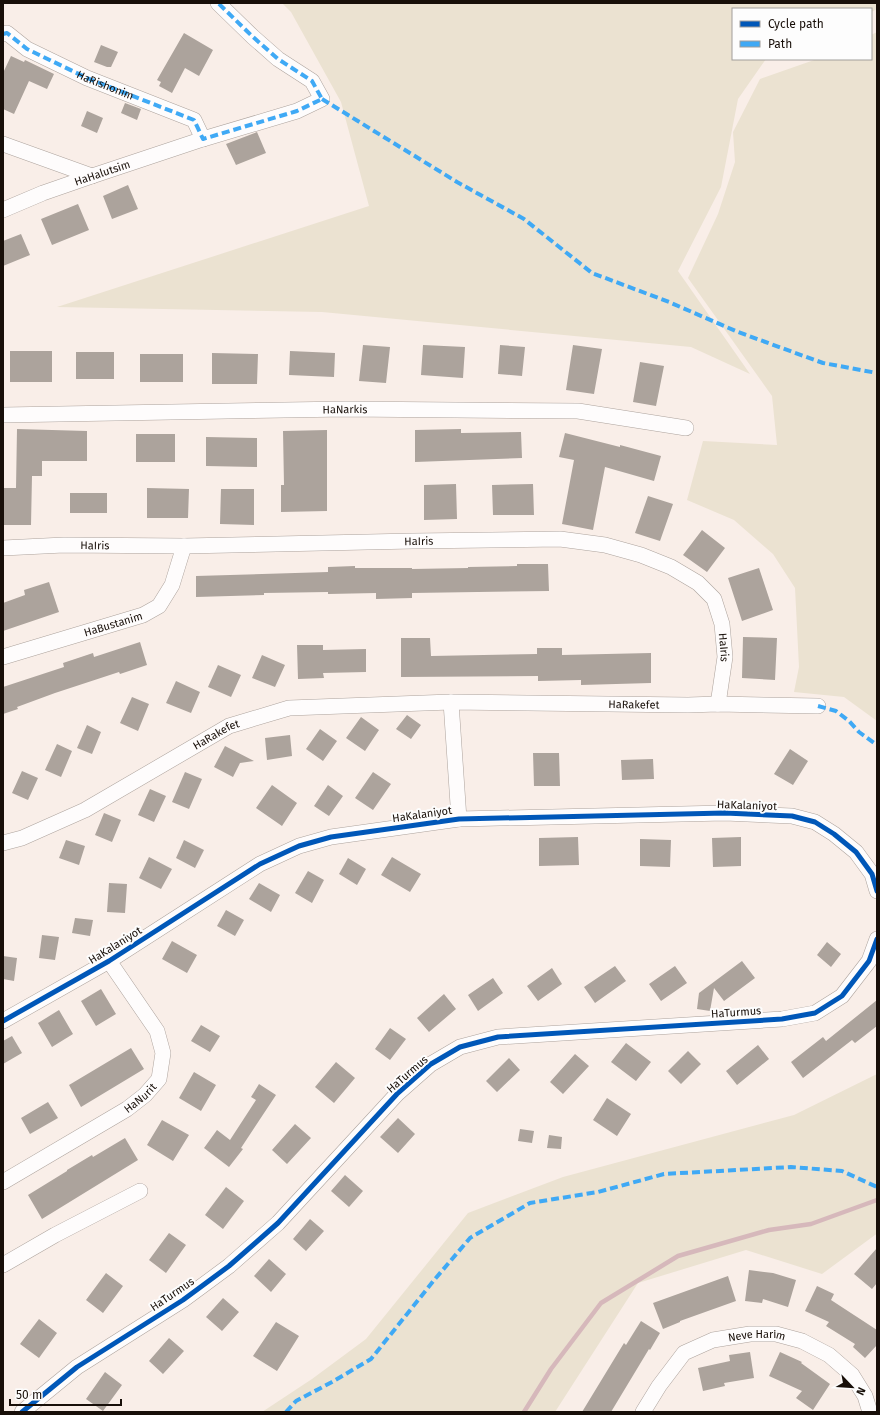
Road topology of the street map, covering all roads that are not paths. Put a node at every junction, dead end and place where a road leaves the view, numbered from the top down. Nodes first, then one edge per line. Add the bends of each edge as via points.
1 (218, 3) edge
2 (3, 34) edge
3 (203, 139) junction
4 (3, 144) edge
5 (92, 176) junction
6 (3, 210) edge
7 (3, 415) edge
8 (686, 428) dead end
9 (184, 546) junction
10 (3, 548) edge
11 (3, 657) edge
12 (451, 702) junction
13 (718, 704) junction
14 (818, 706) dead end
15 (459, 819) junction
16 (3, 843) edge
17 (877, 891) edge
18 (877, 939) edge
19 (109, 961) junction
20 (3, 1021) edge
21 (3, 1182) edge
22 (140, 1191) dead end
23 (3, 1265) edge
24 (22, 1412) edge
25 (643, 1412) edge
26 (870, 1412) edge

1 - 3 street, HaHalutsim via 278,59 312,81 322,99 297,111
2 - 3 street, HaRishonim via 7,33 27,49 87,78 194,120
3 - 5 street, HaHalutsim
4 - 5 street
5 - 6 street, HaHalutsim
7 - 8 street, HaNarkis via 346,409 578,410
9 - 10 street, HaIris via 64,545
9 - 11 street, HaBustanim via 172,585 159,606 143,615
9 - 13 street, HaIris via 560,540 605,545 641,555 672,567 698,583 714,599 722,624 725,657
12 - 13 street, HaRakefet
12 - 15 street
12 - 16 street, HaRakefet via 289,708 229,726 85,810 22,838
13 - 14 street, HaRakefet
15 - 17 street, HaKalaniyot via 725,813 792,816 815,822 856,852 872,874
15 - 19 street, HaKalaniyot via 331,837 299,846 260,864
18 - 24 street, HaTurmus via 869,961 842,996 814,1013 782,1019 498,1037 460,1047 431,1064 397,1094 278,1223 230,1266 183,1300 77,1367
19 - 20 street, HaKalaniyot
19 - 21 street, HaNurit via 157,1031 163,1052 158,1078 145,1095 127,1109
22 - 23 street
25 - 26 street, Neve Harim via 684,1353 713,1340 750,1334 776,1334 802,1341 829,1355 852,1375 865,1396

